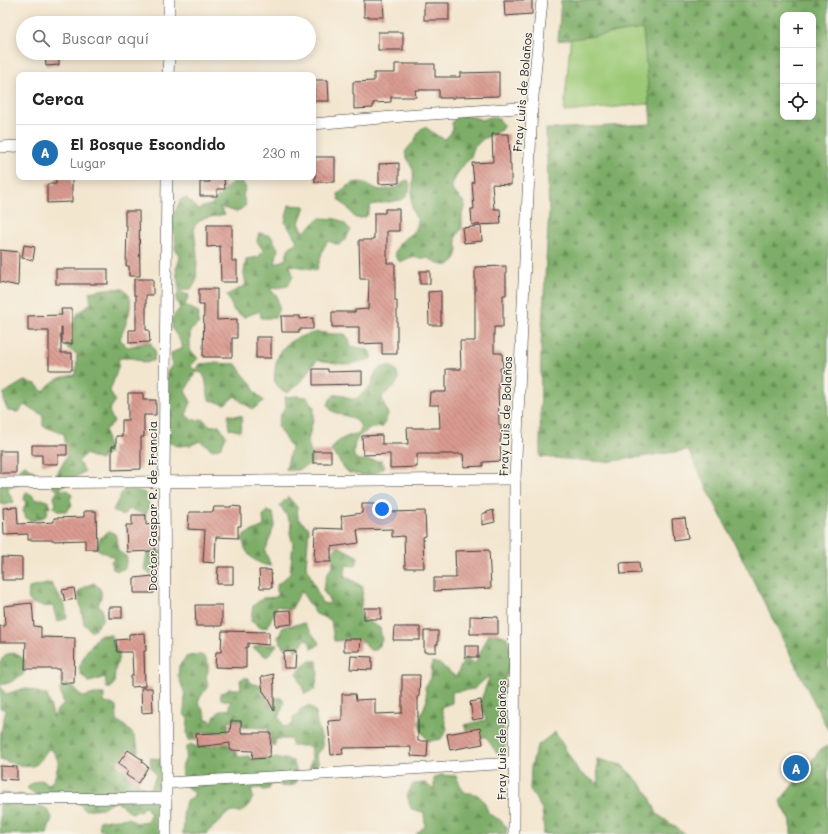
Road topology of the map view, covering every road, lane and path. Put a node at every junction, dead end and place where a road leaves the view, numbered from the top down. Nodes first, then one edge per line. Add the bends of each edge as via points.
1 (169, 0) edge
2 (542, 0) edge
3 (169, 16) edge
4 (168, 60) edge
5 (168, 72) edge
6 (532, 107) junction
7 (316, 124) edge
8 (16, 146) edge
9 (0, 147) edge
10 (167, 180) edge
11 (515, 479) junction
12 (164, 481) junction
13 (0, 483) edge
14 (514, 763) junction
15 (166, 783) junction
16 (166, 798) junction
17 (0, 799) edge
18 (166, 834) edge
19 (514, 834) edge

1 - 3 street
2 - 6 street, Fray Luis de Bolaños
4 - 5 street
6 - 7 street
6 - 11 street, Fray Luis de Bolaños
8 - 9 street
10 - 12 street, Doctor Gaspar R. de Francia
11 - 12 street
11 - 14 street, Fray Luis de Bolaños
12 - 13 street
12 - 15 street, Doctor Gaspar R. de Francia
14 - 15 street
14 - 19 street, Fray Luis de Bolaños
15 - 16 street, Doctor Gaspar R. de Francia
16 - 17 street
16 - 18 street, Doctor Gaspar R. de Francia

